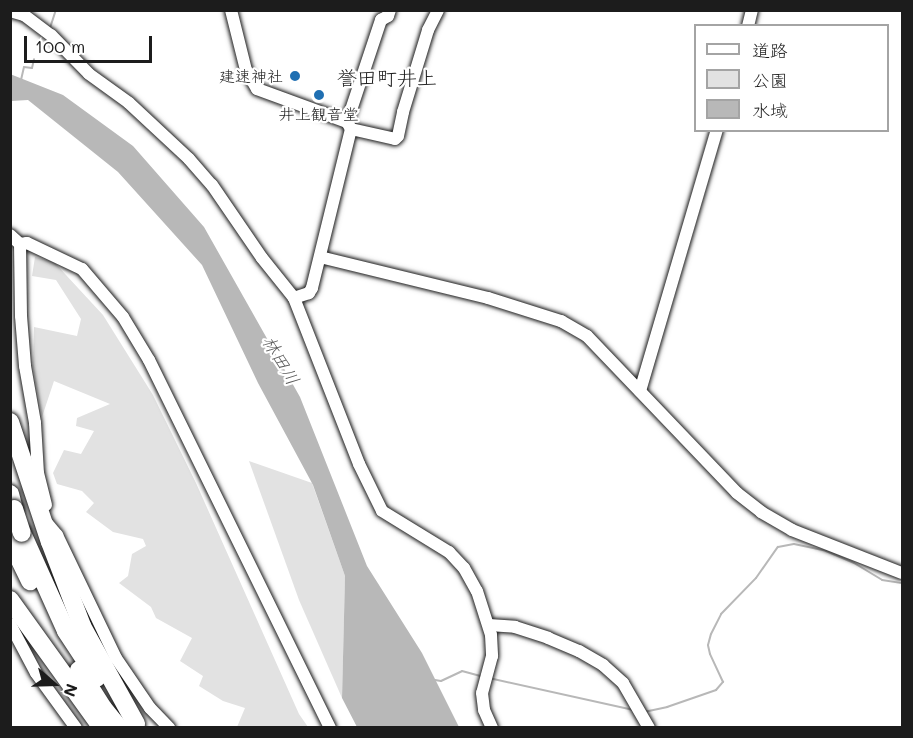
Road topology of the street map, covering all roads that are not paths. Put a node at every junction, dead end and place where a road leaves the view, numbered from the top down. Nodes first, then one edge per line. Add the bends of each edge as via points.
1 (231, 10) edge
2 (390, 10) edge
3 (438, 10) edge
4 (10, 11) edge
5 (25, 13) edge
6 (349, 126) junction
7 (716, 132) edge
8 (10, 235) edge
9 (20, 244) junction
10 (320, 257) junction
11 (294, 298) junction
12 (640, 392) junction
13 (10, 422) edge
14 (42, 517) junction
15 (14, 520) edge
16 (903, 573) edge
17 (10, 600) edge
18 (10, 624) edge
19 (489, 625) junction
20 (137, 721) edge
21 (76, 728) edge
22 (102, 728) edge
23 (169, 728) edge
24 (330, 728) edge
25 (492, 728) edge
26 (649, 728) edge

1 - 6 street via 246,70 257,89
2 - 6 street via 381,20
3 - 6 street via 428,30 398,136 394,139
4 - 5 street
5 - 11 street via 89,74 129,103 189,159
6 - 10 street
7 - 12 street
8 - 9 street
9 - 14 street via 21,315 38,473 46,506
9 - 24 street via 27,243 82,269 123,317 149,360
10 - 11 street via 309,293
10 - 12 street via 488,298 561,321 586,336
11 - 19 street via 359,464 382,512 449,552 477,591
12 - 16 street via 737,493 761,512 792,530
13 - 14 highway
14 - 15 street
14 - 20 highway via 82,626
15 - 20 highway via 66,631 100,683
17 - 22 highway
18 - 21 street via 36,673
19 - 25 street via 492,656 482,693
19 - 26 street via 515,627 548,638 603,665 623,683
20 - 23 street

